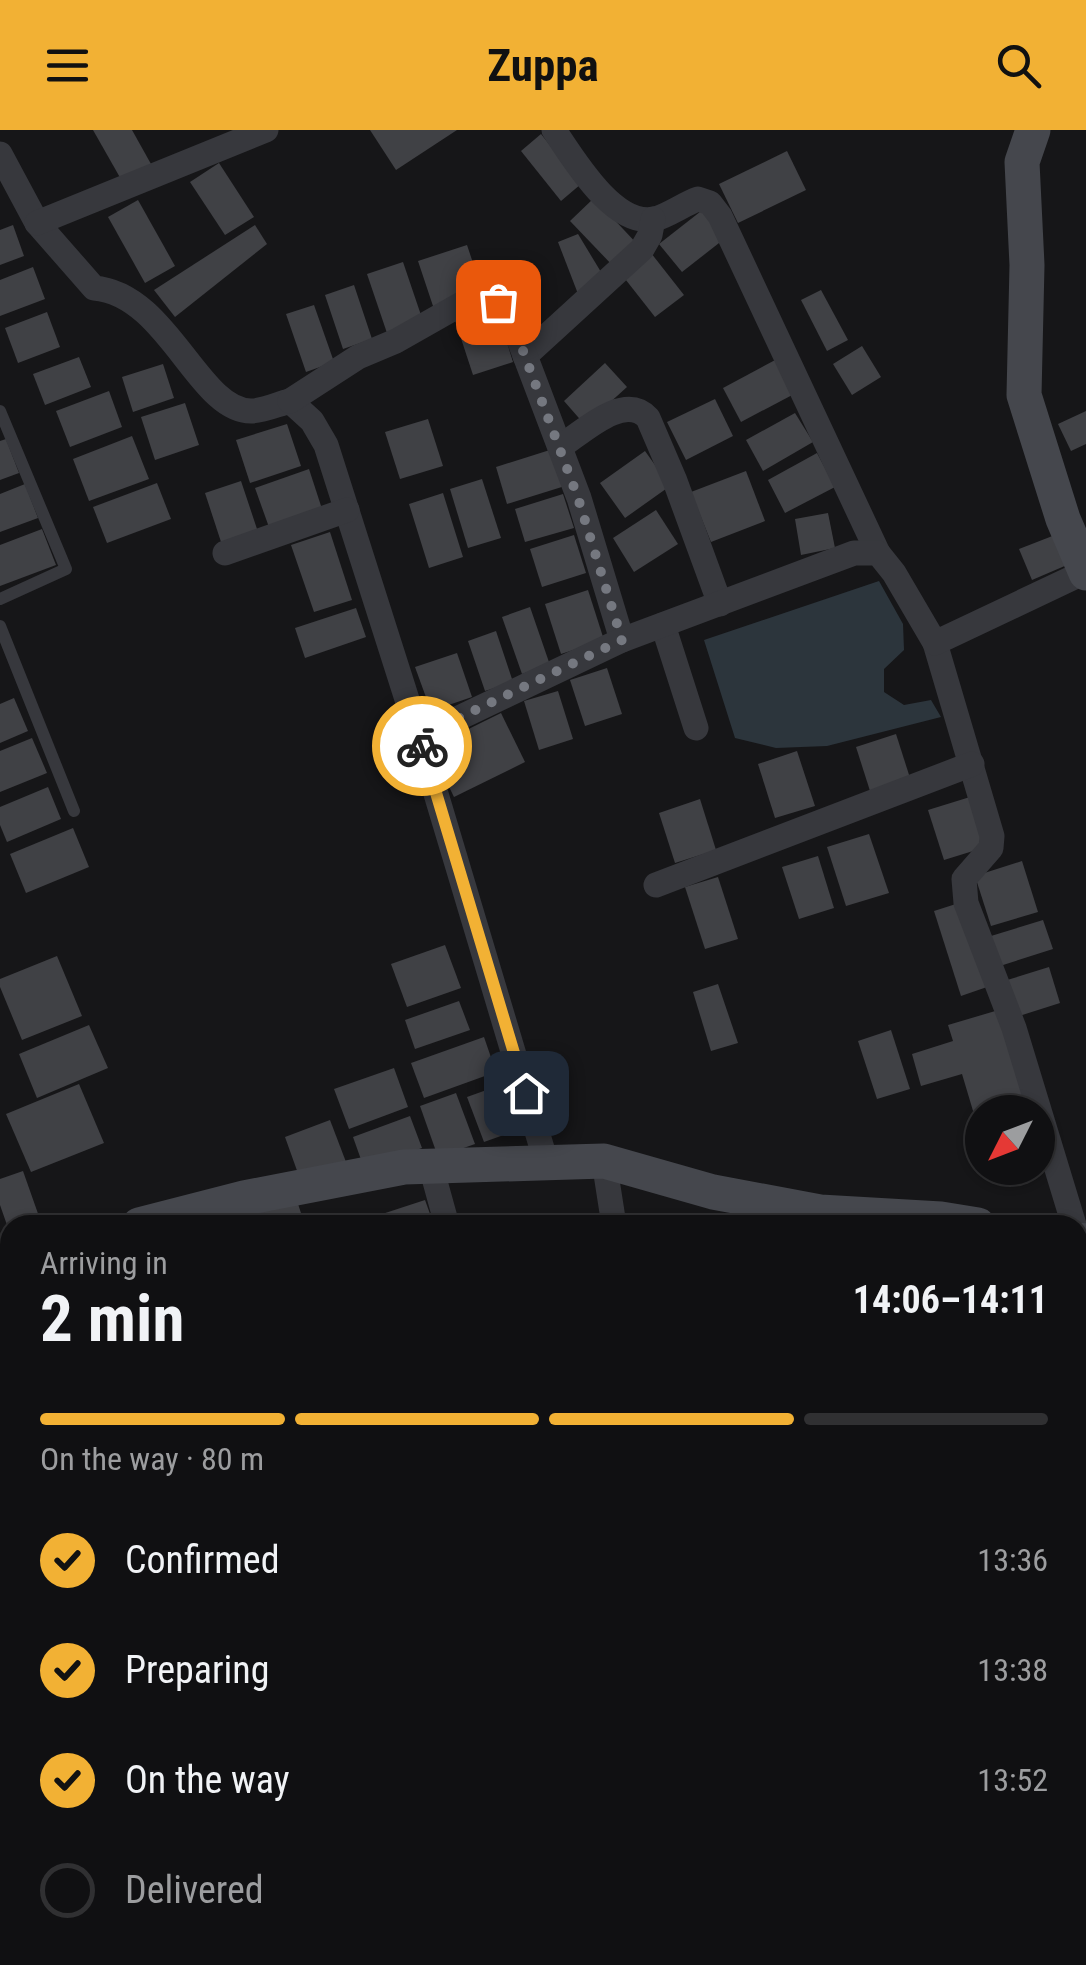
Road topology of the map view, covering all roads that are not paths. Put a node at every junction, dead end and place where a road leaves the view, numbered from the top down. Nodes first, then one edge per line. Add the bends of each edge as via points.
1 (266, 130) edge
2 (554, 130) edge
3 (1033, 130) edge
4 (0, 154) edge
5 (653, 219) junction
6 (37, 223) junction
7 (525, 356) junction
8 (290, 401) junction
9 (0, 411) edge
10 (560, 447) junction
11 (346, 510) junction
12 (225, 553) dead end
13 (878, 553) junction
14 (1085, 573) edge
15 (0, 600) edge
16 (720, 604) junction
17 (664, 625) junction
18 (0, 626) edge
19 (622, 640) junction
20 (934, 643) junction
21 (696, 728) dead end
22 (419, 737) junction
23 (972, 764) junction
24 (74, 812) dead end
25 (656, 885) dead end
26 (604, 1161) junction
27 (547, 1164) junction
28 (431, 1167) junction
29 (229, 1214) edge
30 (444, 1215) edge
31 (612, 1215) edge
32 (842, 1215) edge
33 (1072, 1215) edge

1 - 6 street
2 - 5 street via 606,199 630,216
3 - 14 street via 1022,162 1024,395
4 - 6 street
5 - 7 street via 642,249
5 - 13 street via 698,199 720,216
6 - 8 street via 94,288 114,290 141,306 226,404 250,411
7 - 8 street via 510,316 484,298 358,356
7 - 10 street
8 - 11 street via 326,445
9 - 15 lane via 66,568
10 - 16 street via 630,407 648,418
10 - 19 street
11 - 12 street
11 - 22 street
13 - 16 street via 854,554
13 - 20 street
14 - 20 street
16 - 17 street
17 - 19 street
17 - 21 street
18 - 24 lane
19 - 22 street
20 - 23 street
22 - 27 street
23 - 25 street
23 - 33 street via 992,836 964,879 966,903 1014,1028
26 - 27 street
26 - 31 street
26 - 32 street via 712,1192
27 - 28 street
28 - 29 street via 404,1167
28 - 30 street

